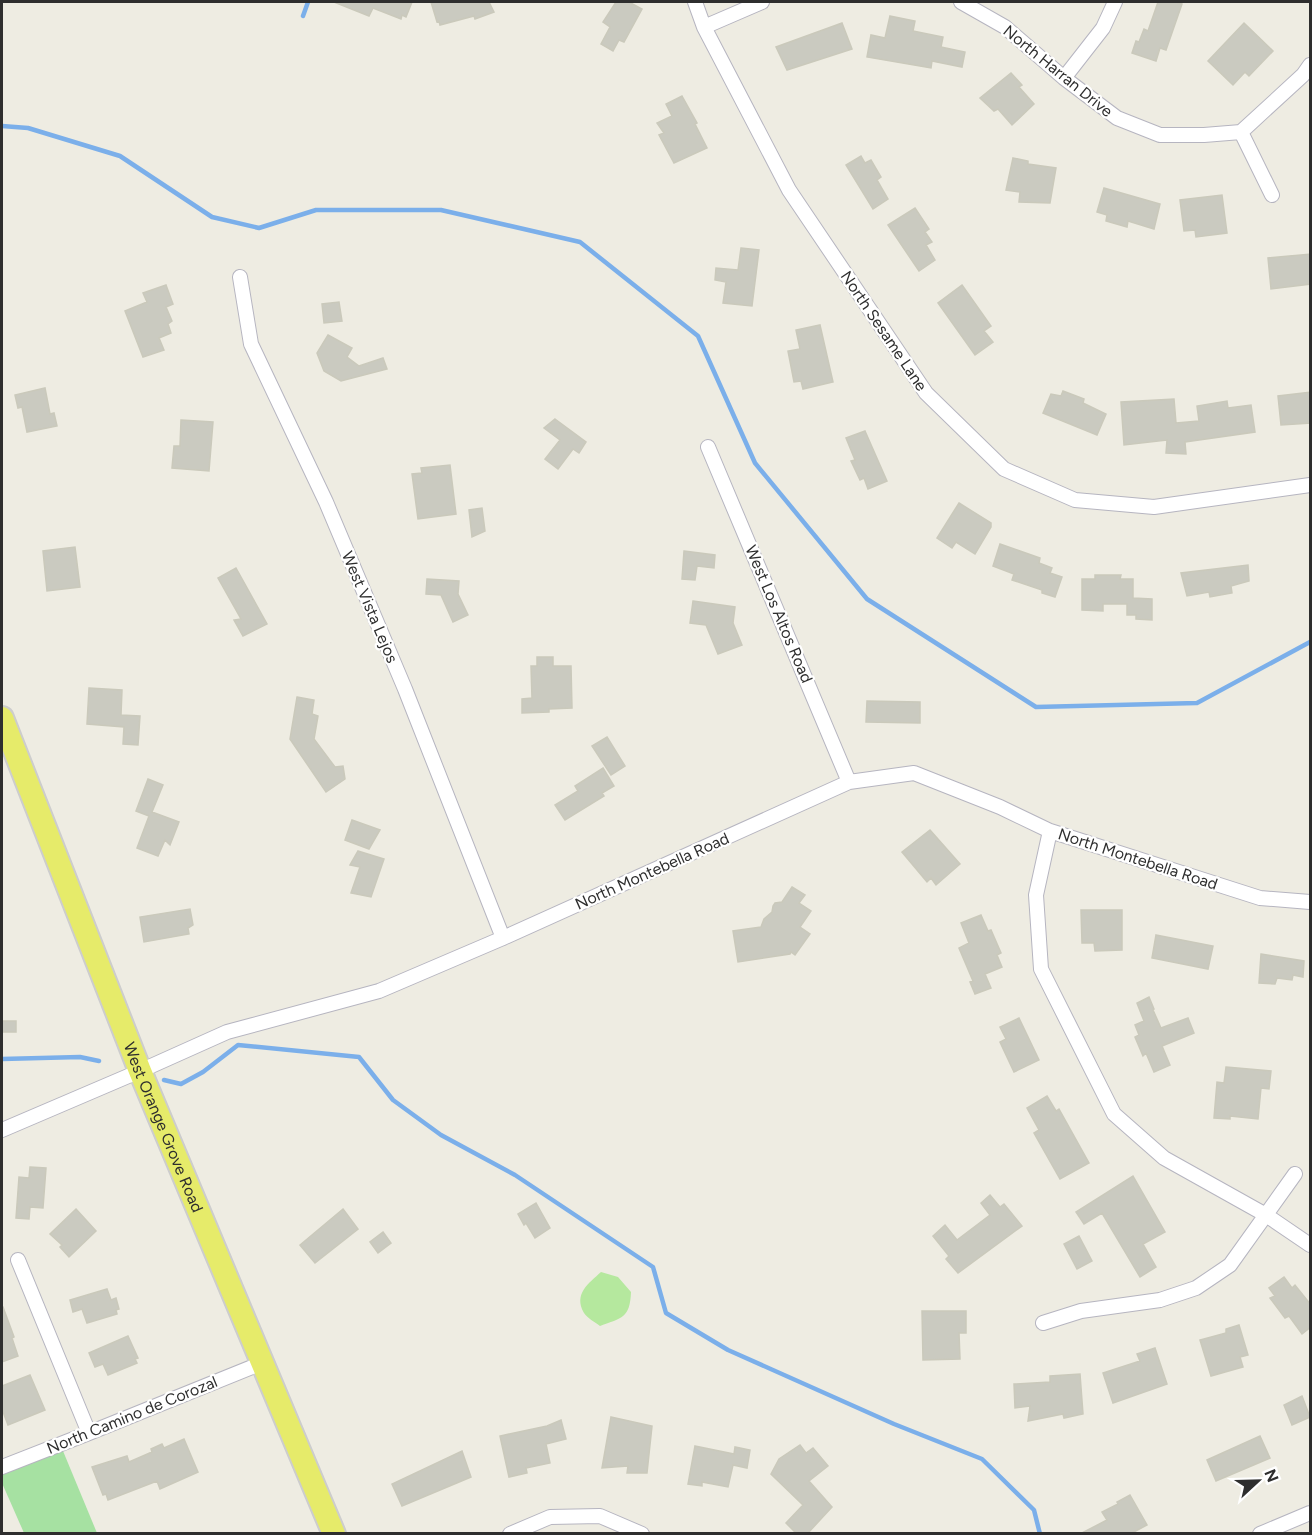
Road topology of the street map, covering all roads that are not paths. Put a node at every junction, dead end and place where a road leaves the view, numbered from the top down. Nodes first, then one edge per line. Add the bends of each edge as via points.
1 (695, 2) edge
2 (762, 2) edge
3 (961, 2) edge
4 (1115, 2) edge
5 (704, 27) junction
6 (1311, 64) edge
7 (1064, 78) junction
8 (1241, 132) junction
9 (1272, 195) dead end
10 (240, 277) dead end
11 (708, 447) dead end
12 (1311, 485) edge
13 (2, 718) edge
14 (849, 782) junction
15 (1050, 831) junction
16 (1311, 902) edge
17 (503, 938) junction
18 (140, 1071) junction
19 (2, 1130) edge
20 (1295, 1174) dead end
21 (1266, 1215) junction
22 (1311, 1245) edge
23 (18, 1260) dead end
24 (1043, 1323) dead end
25 (262, 1363) junction
26 (90, 1433) junction
27 (2, 1467) edge
28 (1311, 1513) edge
29 (334, 1533) edge
30 (510, 1533) edge
31 (642, 1533) edge
32 (1260, 1533) edge

1 - 5 street, North Sesame Lane
2 - 5 street
3 - 7 street, North Harran Drive via 1005,27
4 - 7 street via 1103,28
5 - 12 street, North Sesame Lane via 789,190 919,384 1004,469 1075,500 1154,507
6 - 8 street
7 - 8 street, North Harran Drive via 1117,118 1160,135
8 - 9 street
10 - 17 street, West Vista Lejos via 251,344 326,502 395,664
11 - 14 street, West Los Altos Road
13 - 18 main road, West Orange Grove Road
14 - 15 street, North Montebella Road via 914,773
14 - 17 street, North Montebella Road
15 - 16 street, North Montebella Road via 1260,898
15 - 21 street via 1036,895 1041,969 1114,1114 1164,1158
17 - 18 street, North Montebella Road via 379,991 227,1032
18 - 19 street, North Montebella Road
18 - 25 main road, West Orange Grove Road
20 - 21 street
21 - 22 street
21 - 24 street via 1230,1265 1196,1288 1160,1300 1081,1311
23 - 26 street
25 - 26 street, North Camino de Corozal
25 - 29 main road, West Orange Grove Road
26 - 27 street, North Camino de Corozal
28 - 32 street
30 - 31 street via 550,1517 600,1516

